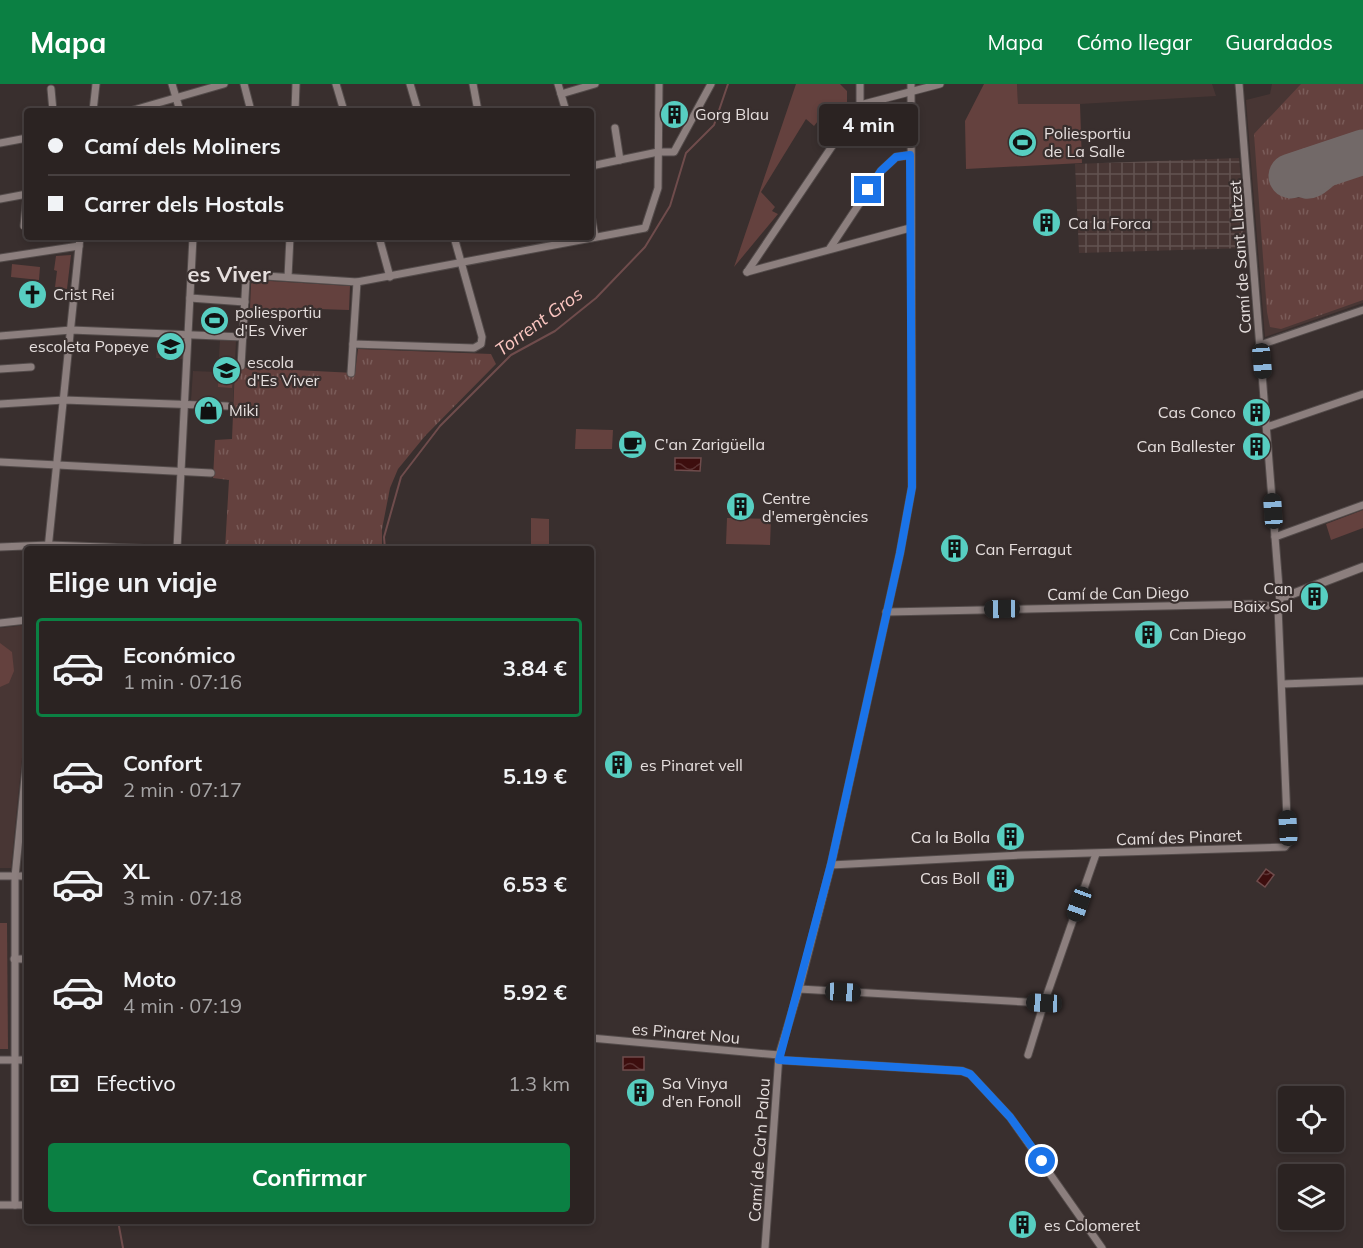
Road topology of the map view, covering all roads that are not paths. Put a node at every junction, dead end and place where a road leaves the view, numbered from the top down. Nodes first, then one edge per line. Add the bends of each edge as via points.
1 (96, 84) edge
2 (172, 84) edge
3 (224, 84) edge
4 (243, 84) edge
5 (296, 84) edge
6 (336, 84) edge
7 (410, 84) edge
8 (472, 84) edge
9 (558, 84) edge
10 (595, 84) edge
11 (659, 84) edge
12 (711, 84) edge
13 (860, 84) edge
14 (940, 84) edge
15 (1239, 84) edge
16 (911, 88) edge
17 (51, 89) dead end
18 (561, 94) junction
19 (177, 98) junction
20 (860, 105) junction
21 (53, 108) edge
22 (93, 108) edge
23 (141, 108) edge
24 (179, 108) edge
25 (250, 108) edge
26 (295, 108) edge
27 (343, 108) edge
28 (417, 108) edge
29 (477, 108) edge
30 (565, 108) edge
31 (615, 128) dead end
32 (24, 139) edge
33 (0, 143) edge
34 (658, 153) junction
35 (910, 155) junction
36 (620, 160) junction
37 (594, 165) edge
38 (24, 195) edge
39 (0, 199) edge
40 (910, 228) junction
41 (594, 232) edge
42 (595, 237) joint
43 (80, 240) edge
44 (193, 240) edge
45 (290, 240) edge
46 (380, 240) edge
47 (455, 240) edge
48 (580, 240) edge
49 (79, 246) junction
50 (830, 248) junction
51 (0, 258) edge
52 (461, 263) junction
53 (288, 277) junction
54 (390, 277) junction
55 (357, 282) junction
56 (190, 298) junction
57 (244, 302) junction
58 (1363, 310) edge
59 (71, 330) junction
60 (0, 336) edge
61 (188, 336) junction
62 (243, 337) junction
63 (352, 344) junction
64 (1260, 345) junction
65 (241, 366) dead end
66 (31, 367) dead end
67 (0, 369) edge
68 (351, 373) dead end
69 (1363, 394) edge
70 (64, 399) junction
71 (0, 404) edge
72 (184, 404) junction
73 (227, 406) dead end
74 (1267, 427) junction
75 (0, 462) edge
76 (57, 467) junction
77 (182, 472) junction
78 (211, 473) dead end
79 (1363, 505) edge
80 (1275, 537) junction
81 (49, 546) edge
82 (177, 546) edge
83 (0, 547) edge
84 (24, 547) edge
85 (1363, 567) edge
86 (1280, 597) junction
87 (1278, 607) junction
88 (886, 612) junction
89 (24, 620) edge
90 (0, 622) edge
91 (1363, 681) edge
92 (1282, 684) junction
93 (24, 808) edge
94 (1096, 854) junction
95 (831, 864) junction
96 (0, 876) edge
97 (24, 876) edge
98 (15, 877) junction
99 (14, 959) junction
100 (24, 959) edge
101 (799, 989) junction
102 (1044, 1003) junction
103 (594, 1038) edge
104 (1028, 1055) dead end
105 (779, 1058) junction
106 (0, 1060) edge
107 (14, 1060) junction
108 (24, 1060) edge
109 (0, 1205) edge
110 (15, 1205) junction
111 (24, 1205) edge
112 (765, 1248) edge
113 (1102, 1248) edge

1 - 22 street
2 - 19 street
3 - 19 street
4 - 25 street
5 - 26 street
6 - 27 street
7 - 28 street
8 - 29 street
9 - 18 street
10 - 18 street
11 - 34 street
12 - 34 street via 674,152
13 - 20 street
14 - 16 street
15 - 64 street, Camí de Sant Llatzet
16 - 20 street
16 - 35 street, Camí de Ca'n Palou
17 - 21 street
18 - 30 street
19 - 23 street
19 - 24 street
20 - 50 street via 747,272
31 - 36 street
32 - 33 street
34 - 36 street
34 - 42 street via 658,188 645,228
35 - 40 street, Camí de Ca'n Palou
35 - 50 street via 896,157 881,171
36 - 37 street
38 - 39 street
40 - 50 street
40 - 88 street, Camí de Ca'n Palou via 912,487
41 - 42 street
43 - 49 street
44 - 56 street
45 - 53 street
46 - 54 street
47 - 52 street
48 - 52 street
49 - 51 street
49 - 59 street
52 - 54 street
52 - 63 street via 481,344 474,348
53 - 55 street
53 - 57 street via 252,275 246,280
54 - 55 street
55 - 63 street
56 - 57 street
56 - 61 street
57 - 62 street
58 - 64 street
59 - 60 street
59 - 61 street
59 - 70 street
61 - 62 street
61 - 72 street
62 - 65 street
63 - 68 street
64 - 74 street, Camí de Sant Llatzet
66 - 67 street
69 - 74 street
70 - 71 street
70 - 72 street
70 - 76 street
72 - 73 street
72 - 77 street
74 - 80 street, Camí de Sant Llatzet
75 - 76 street
76 - 77 street
76 - 81 street
77 - 78 street
77 - 82 street
79 - 80 street
80 - 86 street, Camí de Sant Llatzet
83 - 84 street
85 - 86 street
86 - 87 street, Camí de Sant Llatzet
87 - 88 street, Camí de Can Diego via 1244,604
87 - 92 street, Camí des Pinaret
88 - 95 street, Camí de Ca'n Palou
89 - 90 street
91 - 92 street
92 - 94 street, Camí des Pinaret via 1289,838 1286,846
93 - 98 street
94 - 95 street, Camí des Pinaret
94 - 102 street
95 - 101 street, Camí de Ca'n Palou
96 - 98 street
97 - 98 street
98 - 99 street
99 - 100 street
99 - 107 street
101 - 102 street
101 - 105 street, Camí de Ca'n Palou
102 - 104 street
103 - 105 street, es Pinaret Nou
105 - 112 street, Camí de Ca'n Palou
105 - 113 street, es Pinaret Nou via 970,1074 1010,1117
106 - 107 street
107 - 108 street
107 - 110 street
109 - 110 street
110 - 111 street

